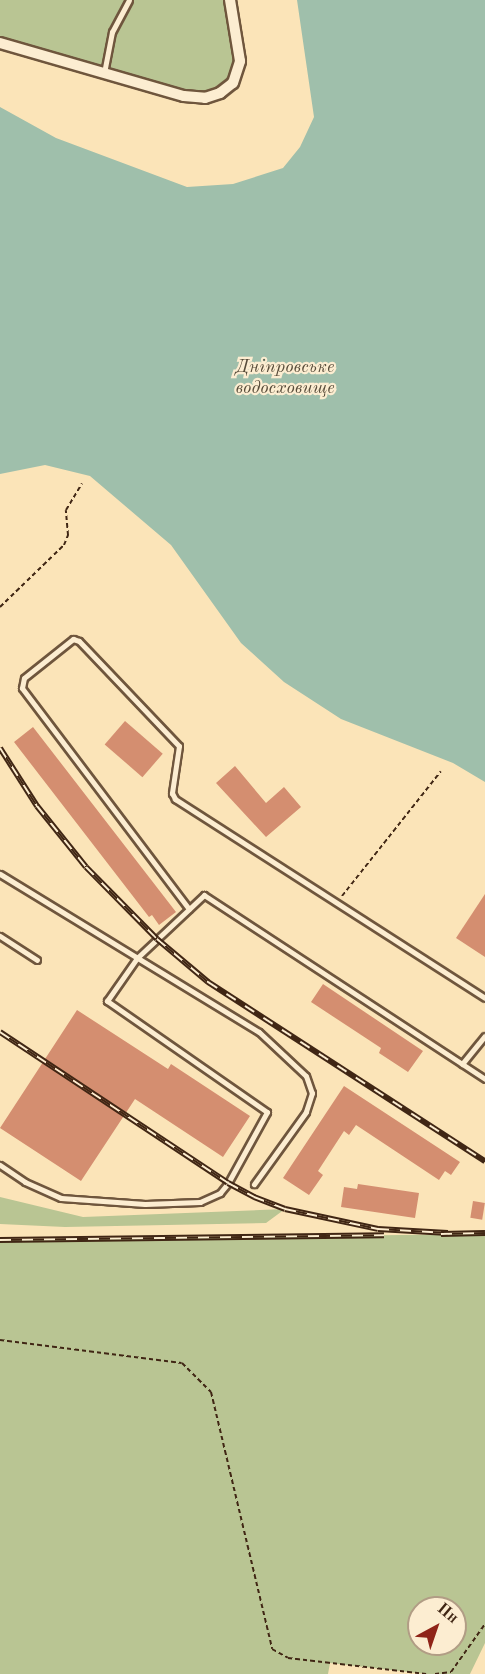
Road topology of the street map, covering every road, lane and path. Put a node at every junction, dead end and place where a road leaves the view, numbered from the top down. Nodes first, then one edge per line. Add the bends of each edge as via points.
1 (129, 0) edge
2 (230, 0) edge
3 (0, 43) edge
4 (104, 73) junction
5 (82, 483) dead end
6 (0, 607) edge
7 (441, 771) dead end
8 (0, 874) edge
9 (337, 903) junction
10 (189, 909) junction
11 (0, 936) edge
12 (137, 958) junction
13 (37, 960) dead end
14 (485, 998) edge
15 (485, 1036) edge
16 (462, 1064) junction
17 (485, 1079) edge
18 (0, 1165) edge
19 (254, 1184) dead end
20 (0, 1340) edge
21 (485, 1624) edge
22 (426, 1674) edge
23 (435, 1674) edge

1 - 4 lane via 112,32
2 - 4 street via 240,61 233,83 220,93 205,98 184,96
3 - 4 street
5 - 6 path via 66,510 68,535 64,545
7 - 9 path
8 - 12 lane
9 - 10 lane via 175,799 172,793 179,746 73,639 24,678 22,688
9 - 14 lane
10 - 12 lane
10 - 16 lane via 204,895
11 - 13 lane
12 - 18 lane via 107,1000 267,1112 228,1183 220,1193 200,1202 145,1204 61,1198 25,1182
12 - 19 lane via 259,1032 306,1076 312,1093 306,1112
15 - 16 lane
16 - 17 lane
20 - 22 path via 182,1363 211,1392 272,1649 288,1658
21 - 23 path via 451,1672

